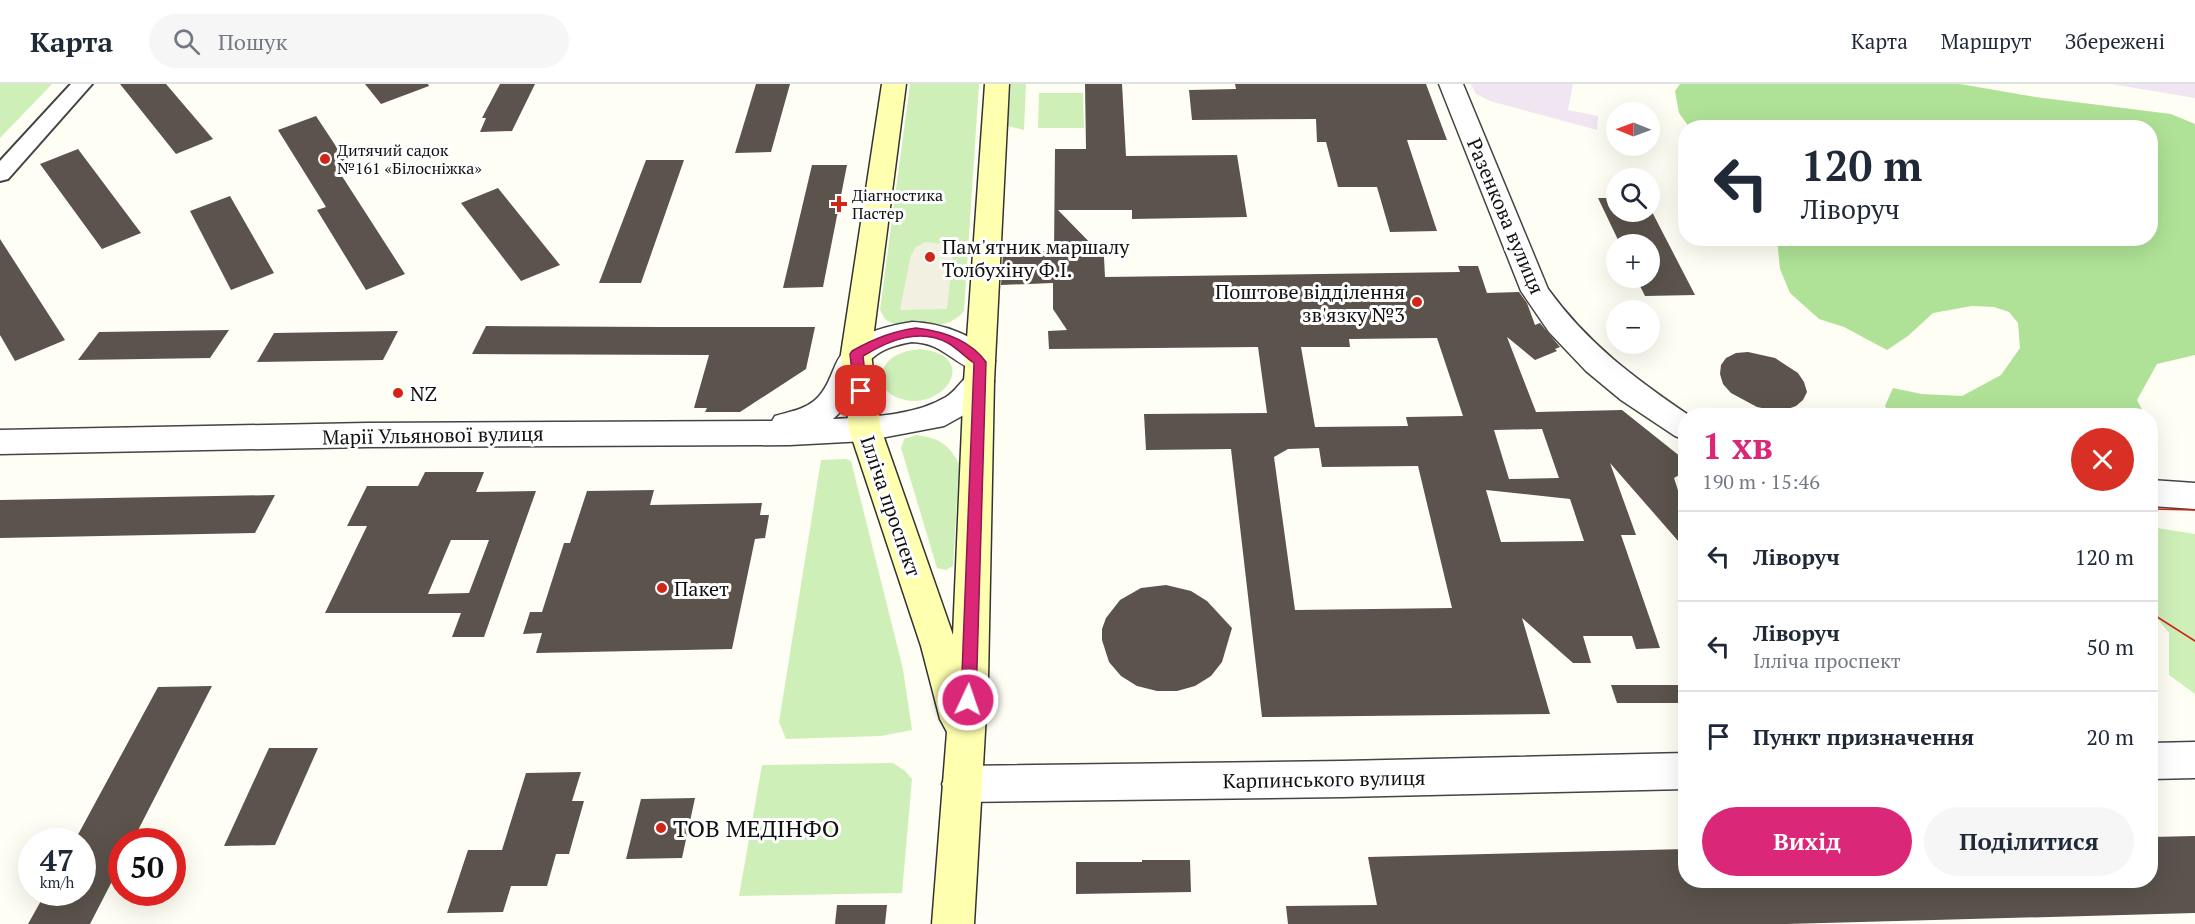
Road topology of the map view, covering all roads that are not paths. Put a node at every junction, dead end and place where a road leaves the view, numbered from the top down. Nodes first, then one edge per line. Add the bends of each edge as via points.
1 (82, 84) edge
2 (894, 84) edge
3 (997, 84) edge
4 (1451, 84) edge
5 (0, 174) edge
6 (856, 354) junction
7 (980, 371) junction
8 (1678, 423) edge
9 (865, 429) junction
10 (748, 433) junction
11 (0, 442) edge
12 (2158, 493) edge
13 (2195, 496) edge
14 (965, 744) junction
15 (2195, 760) edge
16 (2158, 761) edge
17 (1678, 771) edge
18 (962, 784) junction
19 (953, 924) edge

1 - 5 street
2 - 6 main road, Ілліча проспект
3 - 7 main road, Ілліча проспект
4 - 8 street, Разенкова вулиця via 1534,291 1559,325 1597,364
6 - 7 street via 897,335 935,334 951,340
6 - 9 main road, Ілліча проспект
6 - 10 street via 833,402 819,416
7 - 9 street via 960,403 933,418
7 - 14 main road, Ілліча проспект
9 - 10 street, Марії Ульянової вулиця
9 - 14 main road, Ілліча проспект via 939,646
10 - 11 street, Марії Ульянової вулиця
12 - 13 street
14 - 18 main road, Ілліча проспект
15 - 16 street
17 - 18 street, Карпинського вулиця
18 - 19 main road, Ілліча проспект

